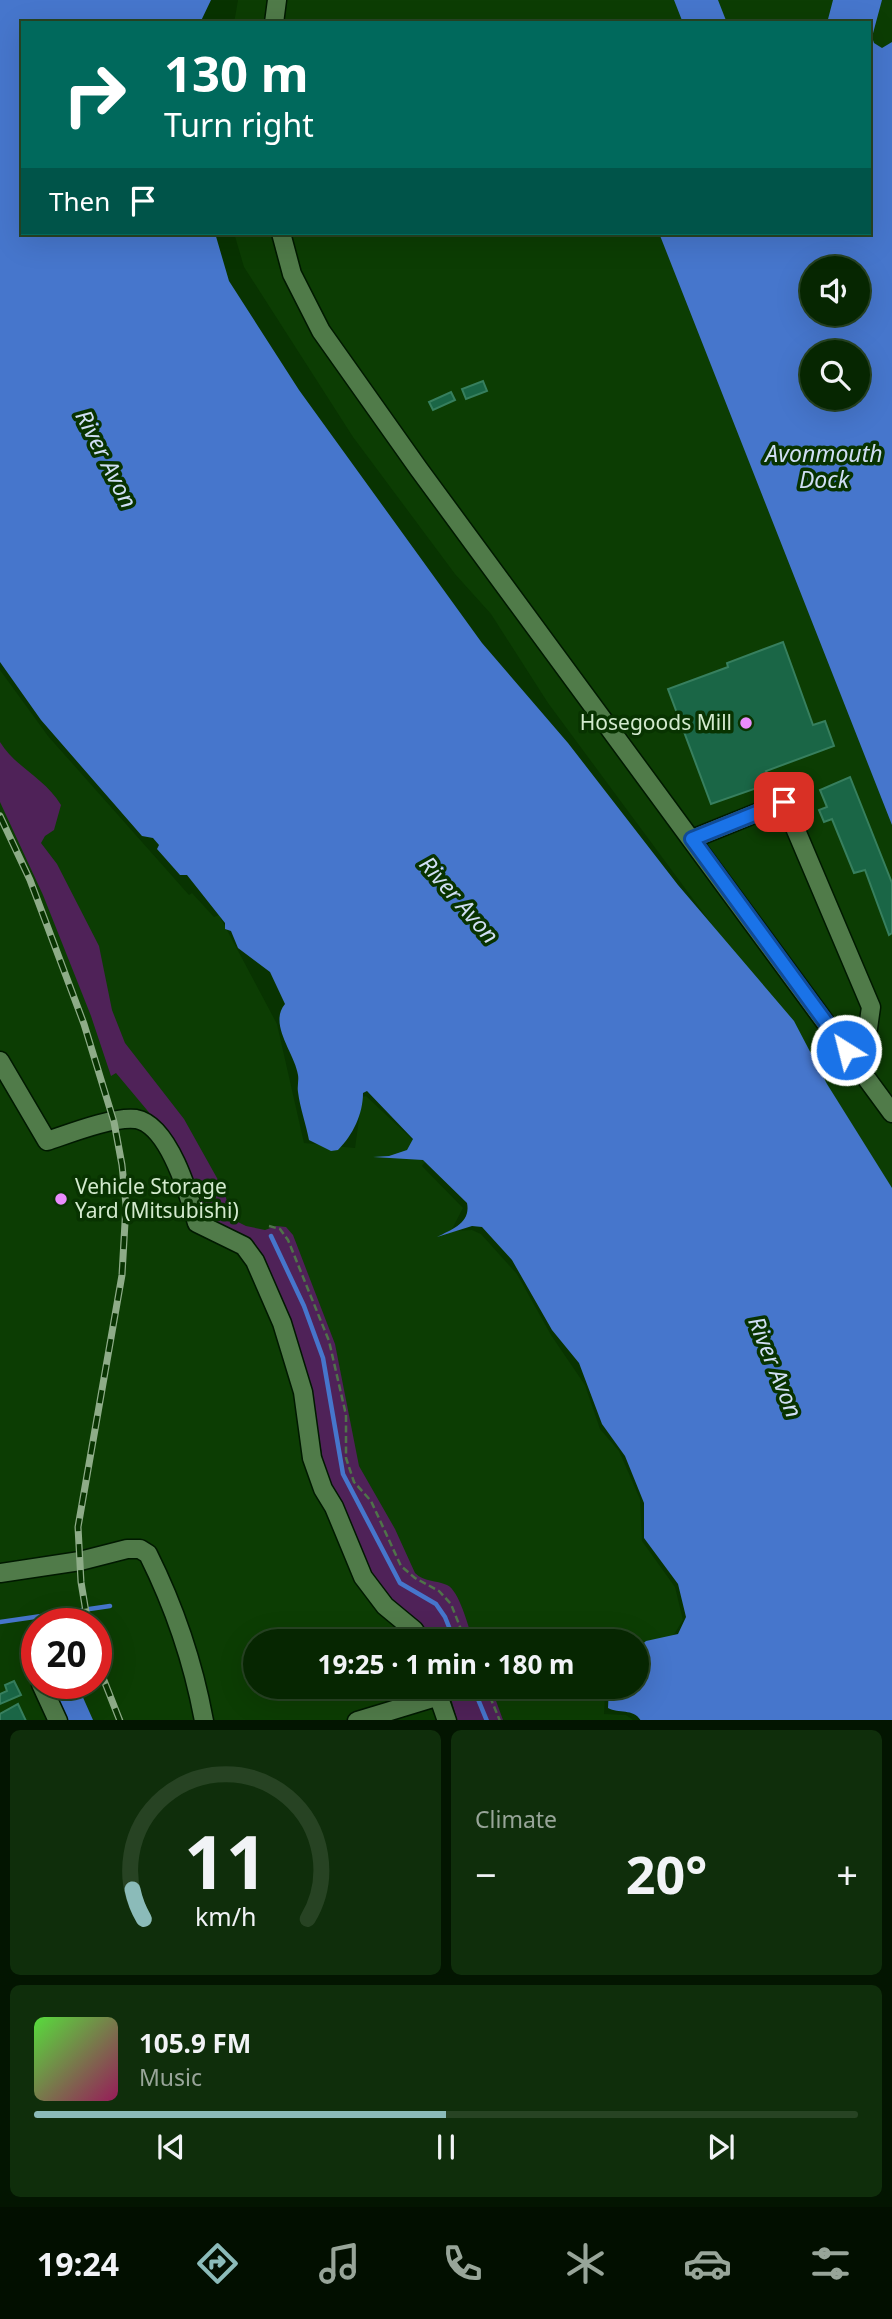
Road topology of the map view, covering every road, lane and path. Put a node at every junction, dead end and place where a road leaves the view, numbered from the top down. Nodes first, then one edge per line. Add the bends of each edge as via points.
1 (277, 0) edge
2 (274, 21) edge
3 (282, 235) edge
4 (692, 839) junction
5 (0, 1061) edge
6 (862, 1071) junction
7 (892, 1113) edge
8 (269, 1226) dead end
9 (0, 1573) edge
10 (413, 1629) edge
11 (462, 1629) edge
12 (48, 1699) edge
13 (417, 1699) edge
14 (442, 1699) edge
15 (491, 1699) edge
16 (58, 1720) edge
17 (204, 1720) edge
18 (357, 1720) edge
19 (447, 1720) edge
20 (500, 1720) edge

1 - 2 lane
3 - 4 lane via 292,274 321,331
4 - 6 lane
4 - 6 lane via 784,802 871,1007
5 - 10 lane via 47,1141 88,1127 141,1121 179,1165 197,1223 250,1252 282,1323 303,1392 312,1458 323,1489 363,1577 385,1606
6 - 7 lane
8 - 11 path via 280,1229 288,1240 323,1321 346,1415 346,1458 354,1482 371,1501 401,1566 439,1591 451,1604
9 - 17 lane via 79,1562 127,1549 148,1554 178,1619
12 - 16 lane
13 - 18 lane
14 - 19 lane
15 - 20 path

